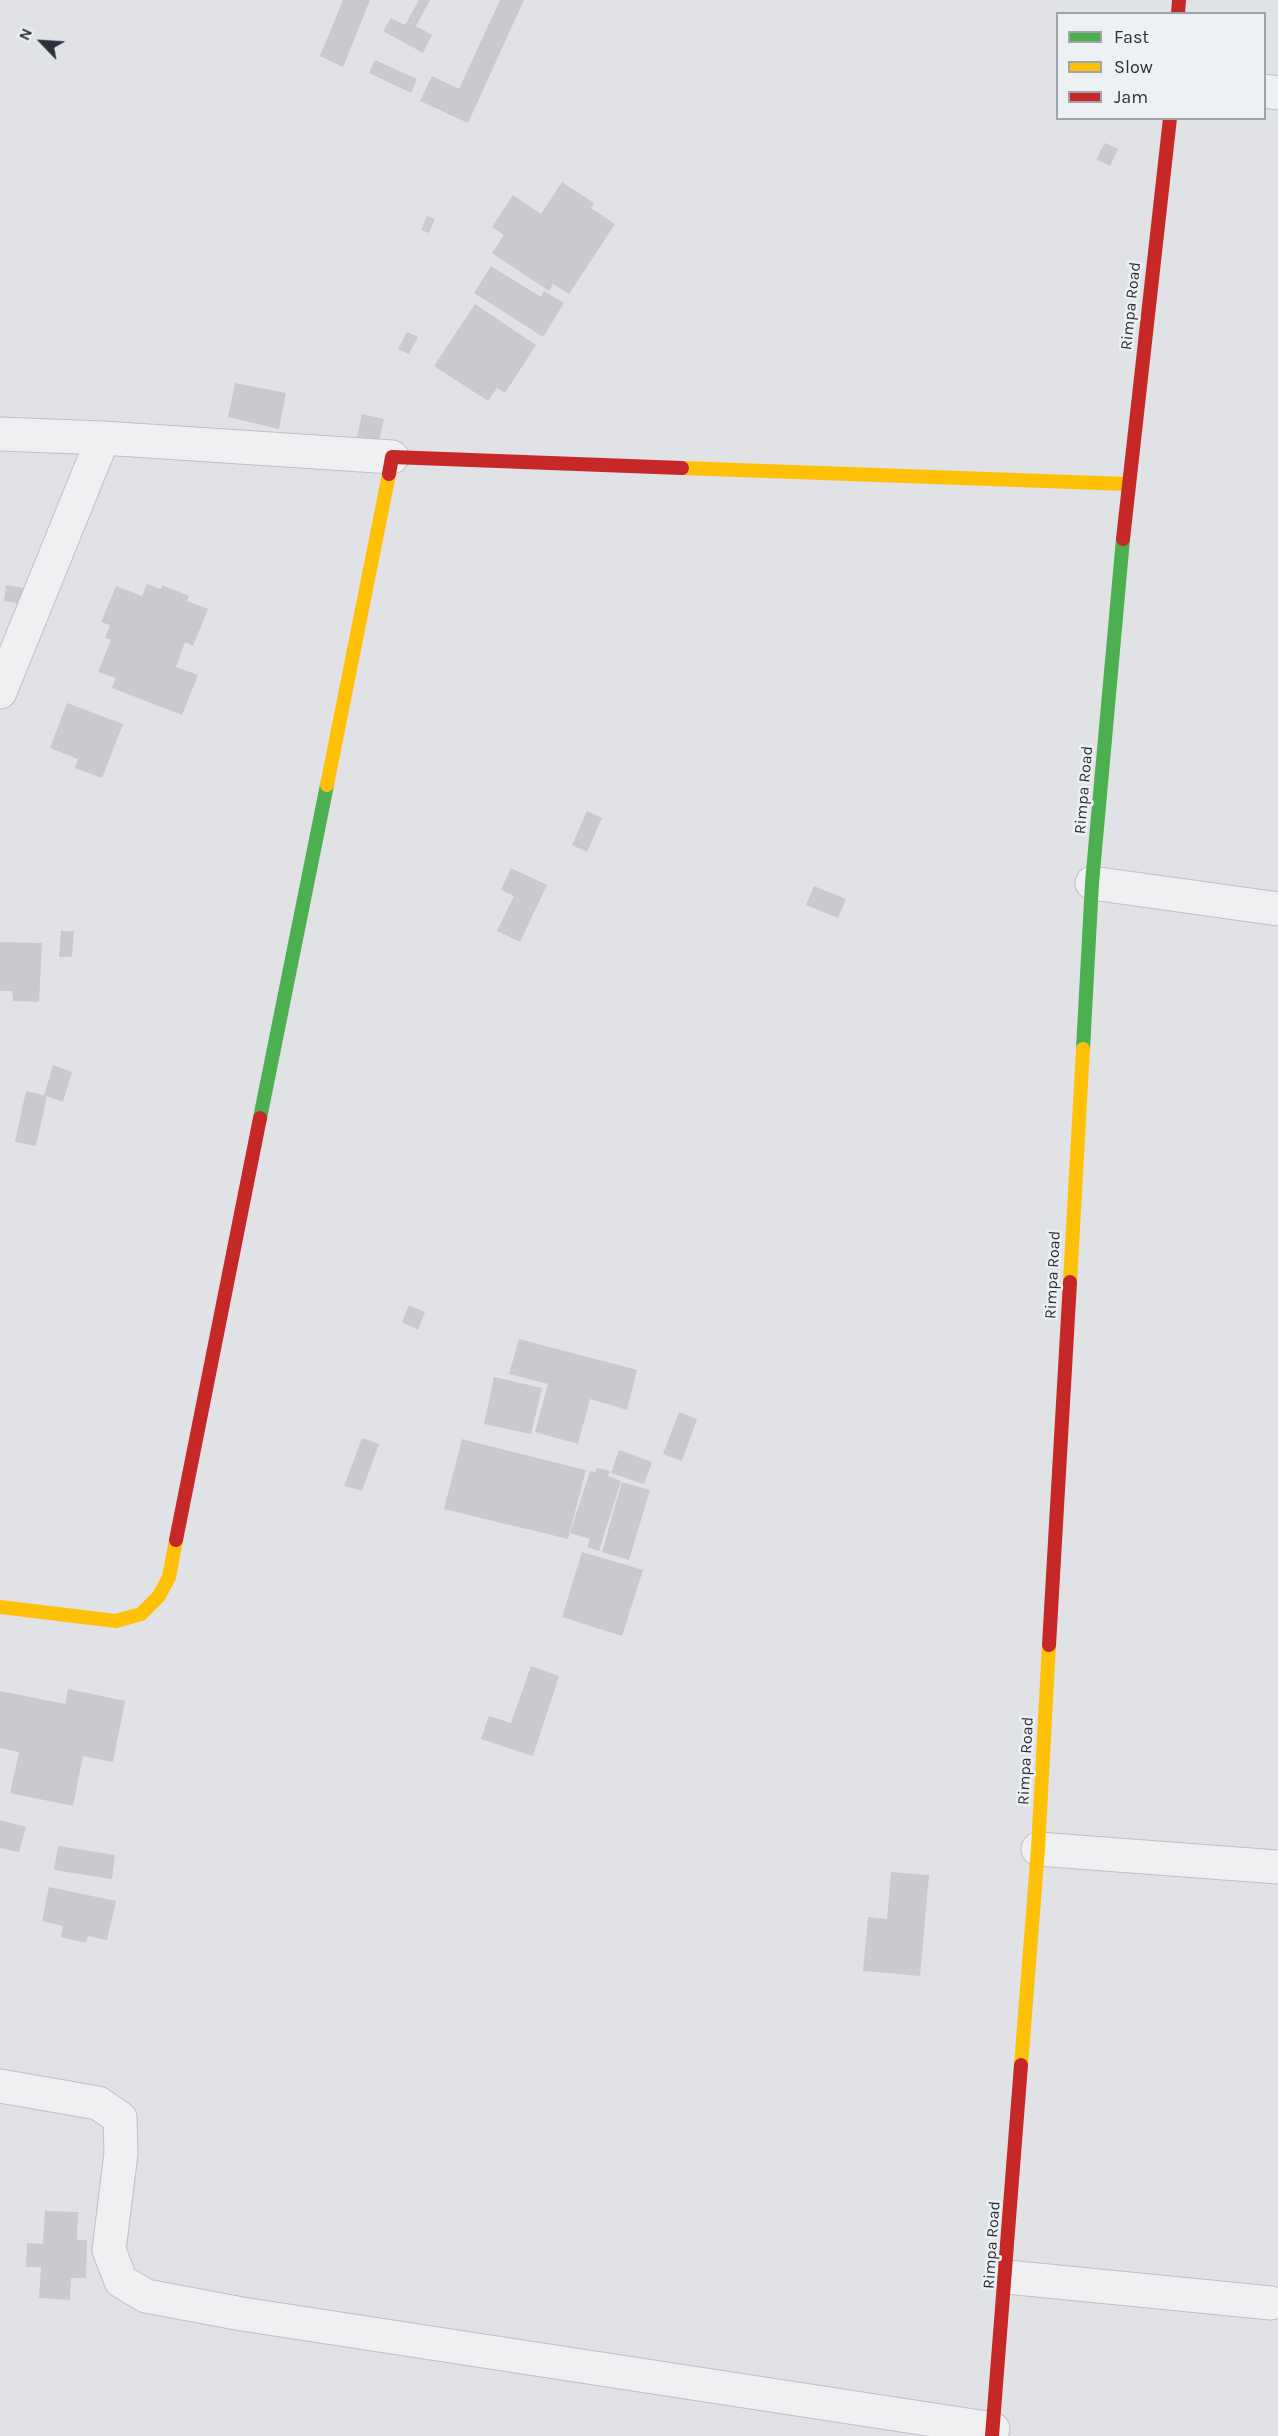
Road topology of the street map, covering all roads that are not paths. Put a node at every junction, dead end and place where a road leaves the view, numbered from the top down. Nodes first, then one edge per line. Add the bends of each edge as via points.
1 (1170, 120) edge
2 (0, 434) edge
3 (103, 438) junction
4 (392, 457) junction
5 (1128, 484) junction
6 (0, 692) edge
7 (1092, 883) junction
8 (1278, 909) edge
9 (0, 1607) edge
10 (1038, 1849) junction
11 (1278, 1867) edge
12 (0, 2086) edge
13 (1007, 2277) junction
14 (1271, 2303) dead end
15 (992, 2432) edge

1 - 5 street, Rimpa Road
2 - 3 street
3 - 4 street
3 - 6 street
4 - 5 street
4 - 9 street via 169,1577 159,1596 141,1614 116,1621
5 - 7 street, Rimpa Road
7 - 8 street
7 - 10 street, Rimpa Road
10 - 11 street
10 - 13 street, Rimpa Road
12 - 15 street via 98,2103 120,2118 121,2153 109,2250 121,2281 146,2296
13 - 14 street
13 - 15 street, Rimpa Road

